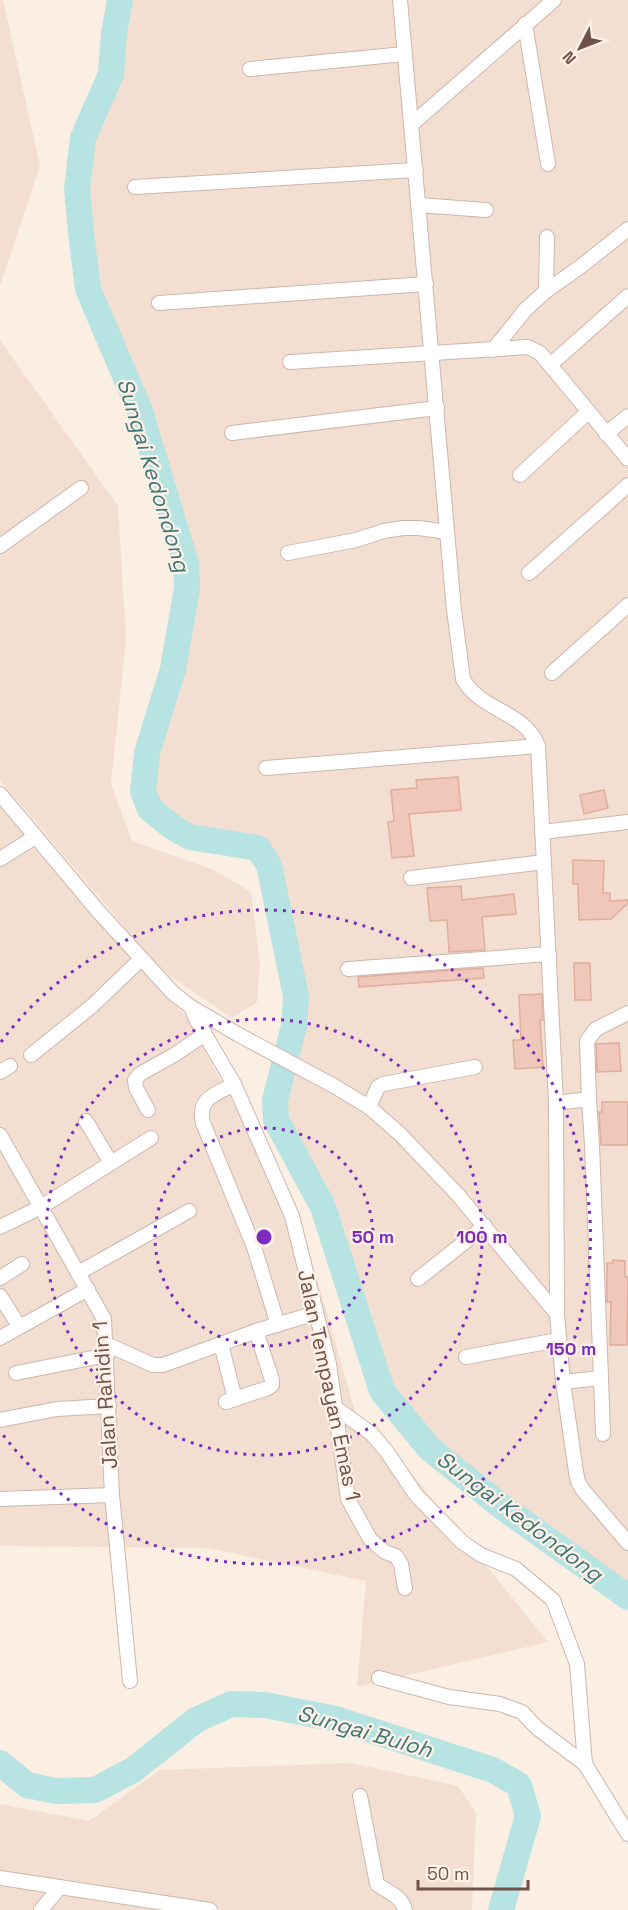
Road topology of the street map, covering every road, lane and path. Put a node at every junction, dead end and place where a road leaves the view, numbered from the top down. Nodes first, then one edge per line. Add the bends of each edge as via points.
1 (400, 0) edge
2 (554, 0) edge
3 (525, 24) junction
4 (404, 54) junction
5 (250, 69) dead end
6 (412, 124) junction
7 (548, 164) dead end
8 (416, 170) junction
9 (135, 187) dead end
10 (419, 205) junction
11 (486, 210) dead end
12 (628, 229) edge
13 (547, 237) dead end
14 (426, 284) junction
15 (546, 291) junction
16 (628, 296) edge
17 (159, 303) dead end
18 (493, 350) junction
19 (432, 354) junction
20 (290, 362) dead end
21 (550, 365) junction
22 (437, 408) junction
23 (588, 412) junction
24 (628, 416) edge
25 (232, 433) dead end
26 (606, 435) junction
27 (628, 459) edge
28 (520, 475) dead end
29 (628, 485) edge
30 (81, 488) dead end
31 (447, 532) junction
32 (0, 546) edge
33 (288, 553) dead end
34 (529, 573) dead end
35 (628, 605) edge
36 (552, 673) dead end
37 (538, 746) junction
38 (266, 768) dead end
39 (0, 794) edge
40 (628, 822) edge
41 (542, 832) junction
42 (35, 837) junction
43 (0, 859) edge
44 (544, 862) junction
45 (411, 878) dead end
46 (549, 954) junction
47 (141, 959) junction
48 (348, 969) dead end
49 (191, 1007) junction
50 (628, 1013) edge
51 (205, 1034) junction
52 (31, 1055) dead end
53 (475, 1067) dead end
54 (234, 1084) junction
55 (589, 1099) junction
56 (556, 1102) junction
57 (369, 1107) junction
58 (148, 1110) dead end
59 (86, 1122) dead end
60 (0, 1135) edge
61 (151, 1138) dead end
62 (111, 1163) junction
63 (41, 1206) junction
64 (189, 1210) dead end
65 (485, 1226) junction
66 (0, 1227) edge
67 (22, 1264) dead end
68 (78, 1273) junction
69 (0, 1278) edge
70 (417, 1279) dead end
71 (88, 1289) junction
72 (0, 1296) edge
73 (316, 1313) junction
74 (556, 1314) junction
75 (278, 1325) junction
76 (19, 1326) junction
77 (256, 1331) junction
78 (0, 1338) edge
79 (558, 1340) junction
80 (221, 1344) junction
81 (106, 1349) junction
82 (466, 1357) dead end
83 (16, 1373) dead end
84 (601, 1378) junction
85 (563, 1382) junction
86 (109, 1406) junction
87 (337, 1409) junction
88 (0, 1420) edge
89 (603, 1434) dead end
90 (112, 1496) junction
91 (0, 1498) edge
92 (628, 1543) edge
93 (405, 1588) dead end
94 (379, 1678) dead end
95 (130, 1681) dead end
96 (585, 1764) junction
97 (360, 1796) dead end
98 (628, 1834) edge
99 (0, 1878) edge
100 (60, 1887) junction
101 (41, 1910) edge
102 (210, 1910) edge
103 (405, 1910) edge

1 - 4 street
2 - 3 street
3 - 6 street
3 - 7 street
4 - 5 street
4 - 6 street
6 - 8 street
8 - 9 street
8 - 10 street
10 - 11 street
10 - 14 street
12 - 15 street
13 - 15 street
14 - 17 street
14 - 19 street
15 - 18 street
16 - 21 street
18 - 19 street
18 - 21 street via 528,347
19 - 20 street
19 - 22 street
21 - 23 street
22 - 25 street
22 - 31 street
23 - 26 street
23 - 28 street
24 - 26 street
26 - 27 street
29 - 34 street
30 - 32 street
31 - 33 street via 403,528
31 - 37 street via 463,679 475,695 523,724
35 - 36 street
37 - 38 street
37 - 41 street
39 - 42 street
40 - 41 street
41 - 44 street
42 - 43 street
42 - 47 street
44 - 45 street
44 - 46 street
46 - 48 street
46 - 56 street
47 - 49 street
47 - 52 street via 92,1006
49 - 51 street, Jalan Tempayan Emas 1
49 - 57 street
50 - 55 street via 589,1036
51 - 54 street, Jalan Tempayan Emas 1
51 - 58 street via 135,1080
53 - 57 street via 383,1084
54 - 73 street, Jalan Tempayan Emas 1 via 292,1216
54 - 75 street via 203,1104 200,1112 254,1247
55 - 56 street
55 - 84 street
56 - 74 street
57 - 65 street via 400,1134
59 - 62 street
60 - 63 street, Jalan Rahidin 1
61 - 62 street
62 - 63 street
63 - 66 street
63 - 68 street, Jalan Rahidin 1
64 - 68 street
65 - 70 street
65 - 74 street
67 - 69 street
68 - 71 street, Jalan Rahidin 1
71 - 76 street
71 - 81 street, Jalan Rahidin 1 via 104,1319
72 - 76 street
73 - 75 street
73 - 87 street, Jalan Tempayan Emas 1
74 - 79 street
75 - 77 street
76 - 78 street
77 - 80 street
77 - 80 street via 272,1380 268,1388 230,1400
79 - 82 street
79 - 85 street
80 - 81 street via 163,1365
81 - 83 street
81 - 86 street, Jalan Rahidin 1
84 - 85 street
84 - 89 street
85 - 92 street via 578,1482
86 - 88 street via 57,1409
86 - 90 street, Jalan Rahidin 1
87 - 93 street, Jalan Tempayan Emas 1 via 348,1499 370,1539 396,1556
87 - 96 street via 372,1434 417,1496 462,1542 481,1555 516,1569 553,1600 577,1664
90 - 91 street
90 - 95 street, Jalan Rahidin 1
94 - 96 street via 522,1712
96 - 98 street
97 - 103 street via 377,1884 400,1899
99 - 100 street
100 - 101 street
100 - 102 street

